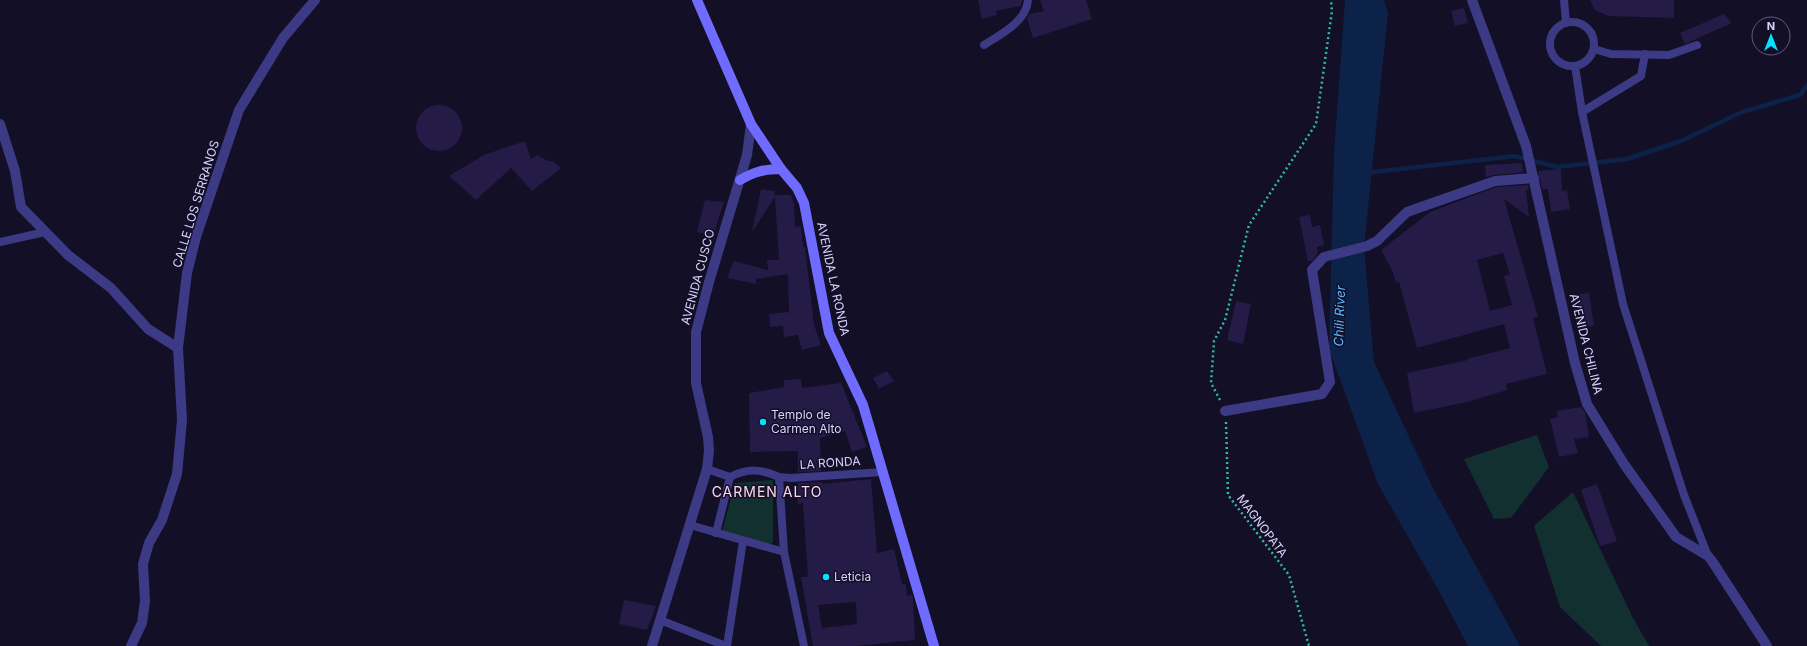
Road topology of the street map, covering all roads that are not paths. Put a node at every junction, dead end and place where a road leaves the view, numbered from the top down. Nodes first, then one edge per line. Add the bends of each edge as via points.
1 (315, 0) edge
2 (697, 0) edge
3 (1028, 0) edge
4 (1472, 0) edge
5 (1564, 0) edge
6 (1566, 23) junction
7 (984, 45) dead end
8 (1696, 45) dead end
9 (1594, 49) junction
10 (1645, 54) junction
11 (1575, 66) junction
12 (1583, 116) junction
13 (0, 124) edge
14 (751, 124) junction
15 (781, 169) junction
16 (1534, 178) junction
17 (740, 180) junction
18 (45, 232) junction
19 (0, 242) edge
20 (178, 348) junction
21 (1225, 411) road end
22 (707, 469) junction
23 (883, 472) junction
24 (730, 477) junction
25 (779, 477) junction
26 (690, 526) junction
27 (716, 533) junction
28 (743, 541) junction
29 (784, 552) junction
30 (1706, 555) junction
31 (660, 620) junction
32 (131, 646) edge
33 (652, 646) edge
34 (726, 646) edge
35 (804, 646) edge
36 (927, 646) edge
37 (933, 646) edge
38 (1767, 646) edge

1 - 20 street, CALLE LOS SERRANOS via 283,38 239,110 196,237 187,273
2 - 14 main road, AVENIDA LA RONDA
3 - 7 lane via 1023,15
4 - 16 street, AVENIDA CHILINA via 1526,146
5 - 6 lane
6 - 9 lane via 1581,24 1587,28 1592,34
6 - 11 lane via 1552,36 1551,51 1560,63
8 - 10 lane via 1669,55
9 - 10 lane via 1611,54
9 - 11 lane via 1587,60
10 - 12 lane via 1641,76
11 - 12 lane
12 - 30 lane via 1623,304 1684,495
13 - 18 street via 15,171 21,207
14 - 15 main road, AVENIDA LA RONDA
14 - 17 street, AVENIDA CUSCO via 748,155
15 - 17 main road via 754,172
15 - 23 main road, AVENIDA LA RONDA via 797,188 804,203 829,333 863,405
16 - 21 street via 1495,181 1407,212 1378,241 1324,257 1312,270 1330,382 1322,394
16 - 30 street, AVENIDA CHILINA via 1575,363 1587,404 1624,464 1676,537
17 - 22 street, AVENIDA CUSCO via 696,332 696,383 708,437
18 - 19 lane
18 - 20 street via 68,255 111,288 148,329
20 - 32 street, CALLE LOS SERRANOS via 182,420 177,474 162,520 149,543 143,564 145,601 142,623
22 - 24 lane
22 - 26 street, AVENIDA CUSCO
23 - 25 lane, LA RONDA
23 - 37 main road, AVENIDA LA RONDA
24 - 25 lane, LA RONDA via 742,471 766,471
24 - 27 lane
25 - 29 lane
26 - 27 lane
26 - 31 street, AVENIDA CUSCO
27 - 28 lane
28 - 29 lane
28 - 34 lane
29 - 35 lane
30 - 38 street, AVENIDA CHILINA
31 - 33 street, AVENIDA CUSCO
31 - 34 lane
36 - 37 lane

